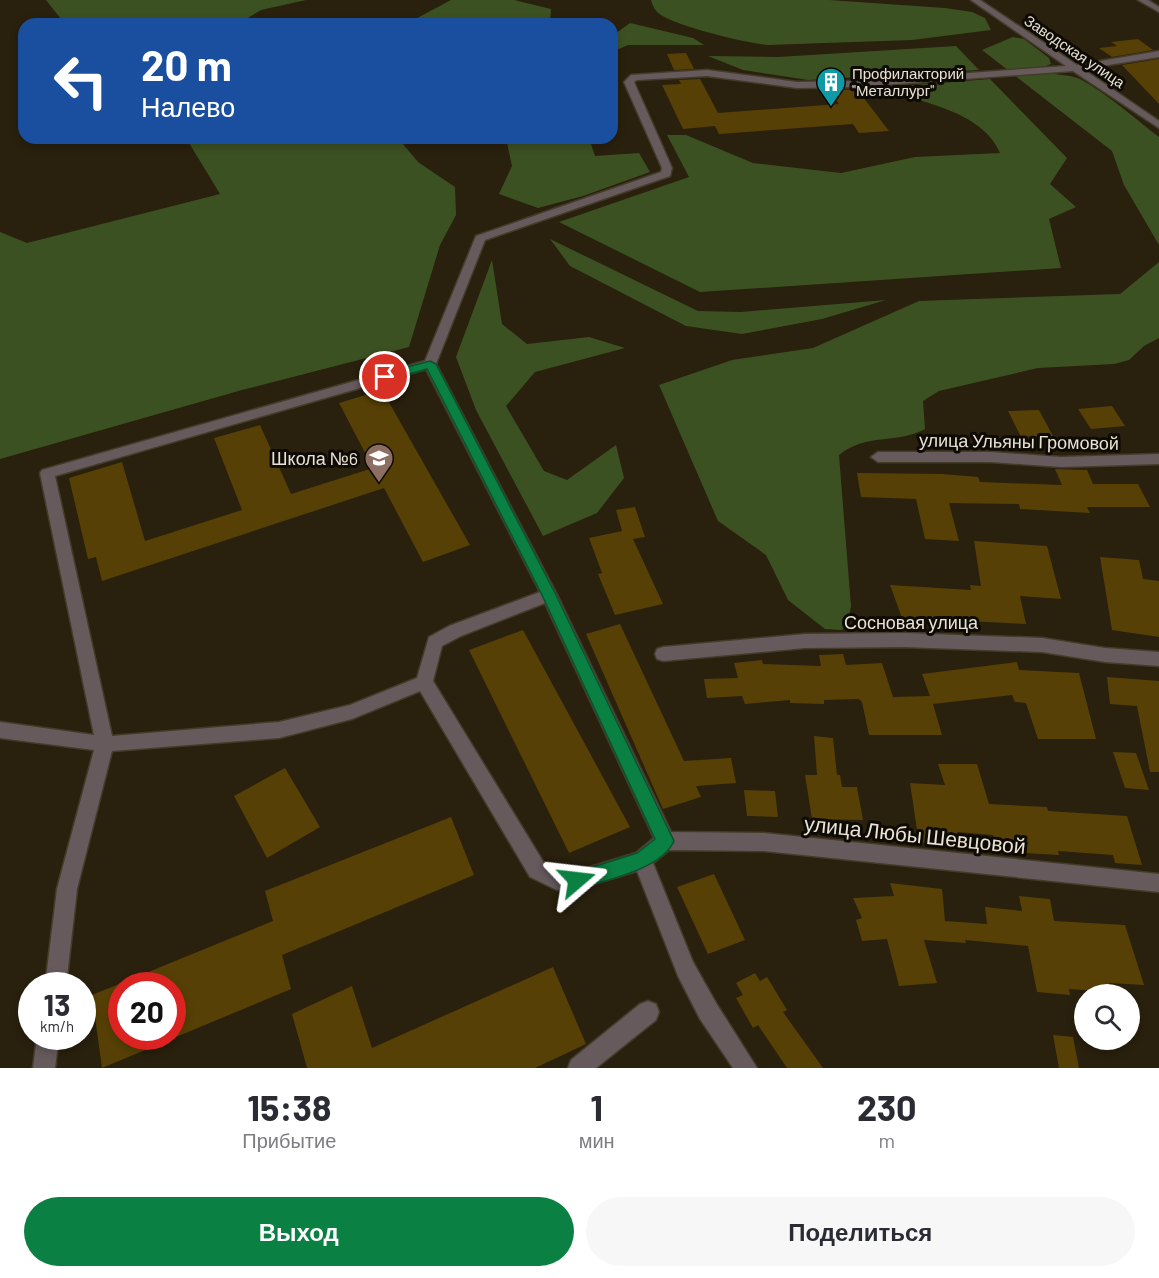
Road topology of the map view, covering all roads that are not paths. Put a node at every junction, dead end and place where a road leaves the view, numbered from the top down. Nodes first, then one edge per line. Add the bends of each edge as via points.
1 (975, 0) edge
2 (1142, 0) edge
3 (1159, 10) edge
4 (1159, 54) edge
5 (1076, 68) junction
6 (1159, 124) edge
7 (430, 364) junction
8 (878, 457) dead end
9 (1159, 459) edge
10 (549, 595) junction
11 (663, 654) dead end
12 (1159, 659) edge
13 (424, 682) junction
14 (0, 730) edge
15 (105, 744) junction
16 (665, 841) junction
17 (642, 860) junction
18 (1159, 883) edge
19 (57, 972) edge
20 (648, 1012) dead end
21 (46, 1050) edge
22 (44, 1068) edge
23 (579, 1068) edge
24 (746, 1068) edge

1 - 5 street, Заводская улица
2 - 3 street
4 - 5 street
5 - 6 street, Заводская улица
5 - 7 street via 816,86 707,73 634,77 629,82 667,168 666,174 480,238
7 - 10 street
7 - 15 street via 47,473
8 - 9 street, улица Ульяны Громовой via 991,456 1061,462
10 - 13 street via 435,642
10 - 16 street
11 - 12 street, Сосновая улица via 804,641 904,640 1042,645
13 - 15 street via 352,712 279,730
13 - 17 street via 537,870 557,881 577,880
14 - 15 street
15 - 19 street via 67,889
16 - 17 street
16 - 18 street, улица Любы Шевцовой via 764,842
17 - 24 street via 685,969
20 - 23 street
21 - 22 street

